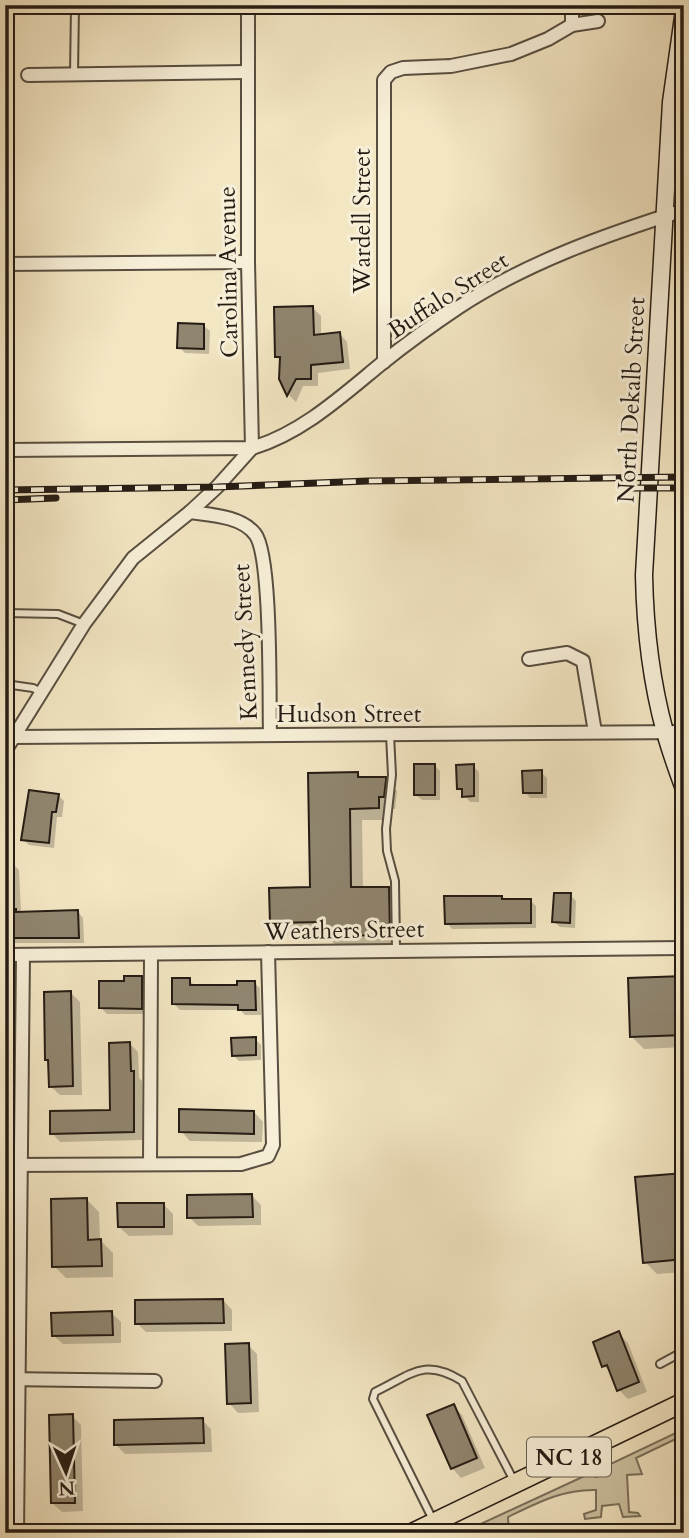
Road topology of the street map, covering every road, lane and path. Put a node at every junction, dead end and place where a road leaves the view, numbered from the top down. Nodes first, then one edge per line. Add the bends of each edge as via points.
1 (75, 5) edge
2 (248, 5) edge
3 (572, 5) edge
4 (684, 10) edge
5 (598, 22) dead end
6 (572, 25) junction
7 (247, 72) junction
8 (28, 75) dead end
9 (74, 75) junction
10 (684, 210) edge
11 (665, 216) junction
12 (248, 262) junction
13 (5, 264) edge
14 (384, 362) junction
15 (253, 448) junction
16 (5, 450) edge
17 (190, 512) junction
18 (5, 613) edge
19 (84, 624) junction
20 (529, 659) dead end
21 (5, 684) edge
22 (42, 692) junction
23 (665, 732) junction
24 (684, 732) edge
25 (595, 733) junction
26 (390, 734) junction
27 (270, 735) junction
28 (14, 737) junction
29 (5, 751) edge
30 (684, 789) edge
31 (684, 948) edge
32 (396, 950) junction
33 (268, 952) junction
34 (151, 954) junction
35 (5, 955) edge
36 (23, 955) junction
37 (21, 1164) junction
38 (150, 1164) junction
39 (5, 1165) edge
40 (684, 1351) edge
41 (660, 1364) dead end
42 (12, 1379) edge
43 (155, 1381) dead end
44 (684, 1402) edge
45 (515, 1483) junction
46 (434, 1522) junction
47 (17, 1533) edge
48 (412, 1533) edge

1 - 9 lane
2 - 7 street, Carolina Avenue
3 - 6 street
4 - 11 main road, North Dekalb Street via 671,102
5 - 6 street
6 - 14 street, Wardell Street via 510,54 451,66 403,68 384,80
7 - 9 street
7 - 12 street, Carolina Avenue
8 - 9 street
10 - 11 street, Buffalo Street
11 - 14 street, Buffalo Street via 521,271 460,306
11 - 23 main road, North Dekalb Street via 644,575 648,641
12 - 13 street
12 - 15 street, Carolina Avenue
14 - 15 street, Buffalo Street via 326,409 274,441
15 - 16 street
15 - 17 street
17 - 19 street via 133,558
17 - 27 street, Kennedy Street via 246,525 261,548
18 - 19 lane via 58,614
19 - 22 street
20 - 25 street via 567,653 583,661
21 - 22 lane
22 - 28 street
23 - 24 street, Hudson Street
23 - 25 street, Hudson Street
23 - 30 main road, North Dekalb Street
25 - 26 street, Hudson Street
26 - 27 street, Hudson Street
26 - 32 lane via 392,775 386,829 395,881
27 - 28 street, Hudson Street
28 - 29 street
31 - 32 street, Weathers Street
32 - 33 street, Weathers Street
33 - 34 street, Weathers Street
33 - 38 street via 273,1145 268,1156 241,1164
34 - 36 street, Weathers Street
34 - 38 street
35 - 36 street, Weathers Street
36 - 37 street
37 - 38 street
37 - 39 street
37 - 42 street
40 - 41 lane
42 - 43 street
42 - 47 street
44 - 45 main road, NC 18
45 - 46 main road, NC 18
45 - 46 lane via 462,1381 446,1371 425,1368 375,1392 373,1399
46 - 48 main road, NC 18

